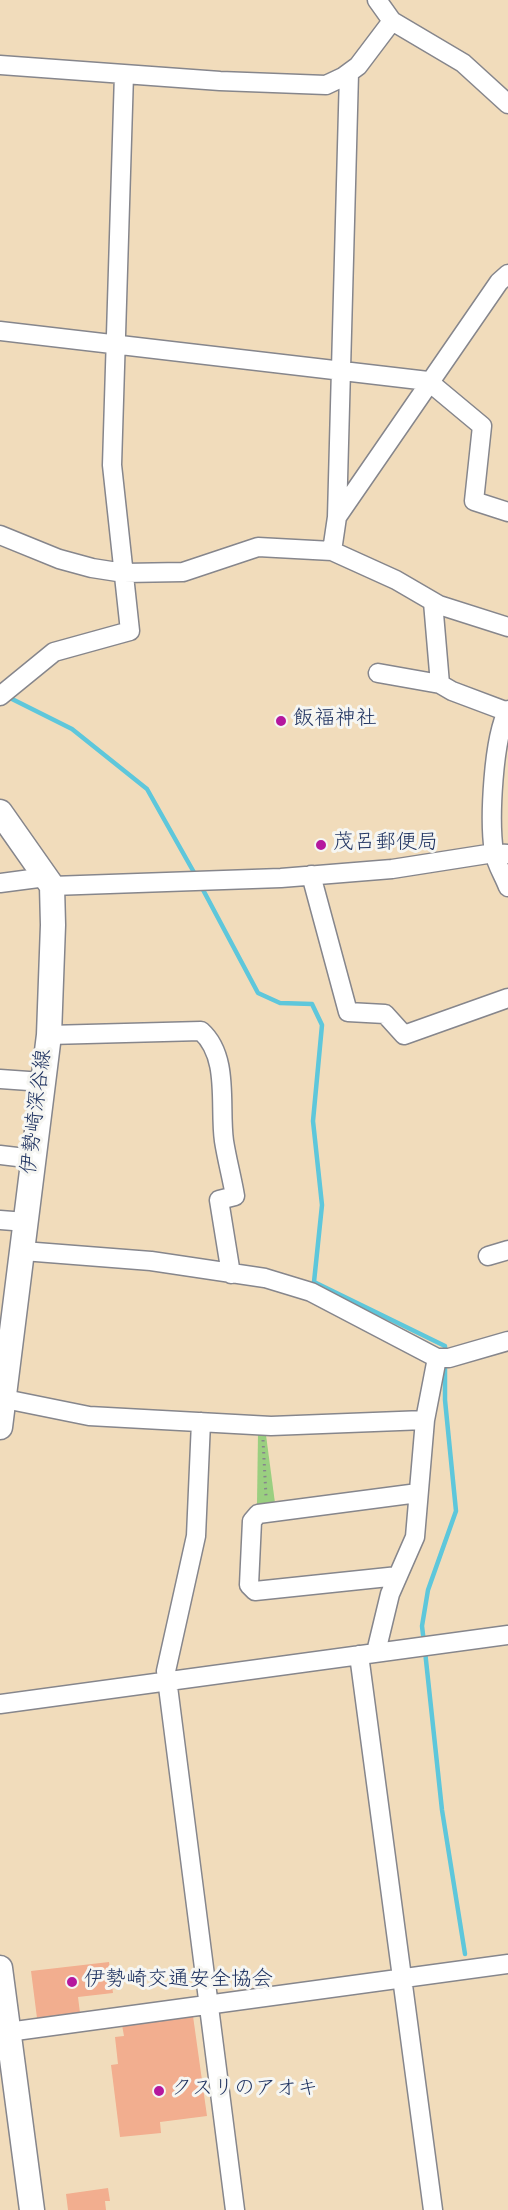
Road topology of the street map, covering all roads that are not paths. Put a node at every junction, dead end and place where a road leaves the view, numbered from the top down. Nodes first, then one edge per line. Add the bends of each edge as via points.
1 (377, 0) edge
2 (392, 21) junction
3 (0, 65) edge
4 (349, 73) junction
5 (124, 74) junction
6 (508, 104) edge
7 (508, 274) edge
8 (0, 331) edge
9 (117, 345) junction
10 (339, 372) junction
11 (428, 381) junction
12 (508, 512) edge
13 (337, 517) junction
14 (0, 536) edge
15 (332, 551) junction
16 (124, 573) junction
17 (433, 602) junction
18 (508, 627) edge
19 (378, 673) dead end
20 (440, 684) junction
21 (0, 696) edge
22 (507, 712) edge
23 (0, 812) edge
24 (501, 854) edge
25 (311, 875) junction
26 (49, 881) junction
27 (0, 883) edge
28 (508, 887) edge
29 (508, 998) edge
30 (49, 1035) junction
31 (0, 1079) edge
32 (43, 1082) junction
33 (0, 1155) edge
34 (34, 1159) junction
35 (0, 1220) edge
36 (26, 1222) junction
37 (508, 1250) edge
38 (23, 1251) junction
39 (488, 1256) dead end
40 (231, 1274) junction
41 (508, 1341) edge
42 (437, 1358) junction
43 (2, 1412) edge
44 (425, 1420) junction
45 (201, 1422) junction
46 (418, 1493) junction
47 (398, 1576) junction
48 (508, 1635) edge
49 (367, 1654) junction
50 (166, 1683) junction
51 (0, 1704) edge
52 (508, 1964) edge
53 (0, 1968) edge
54 (403, 1978) junction
55 (207, 2005) junction
56 (5, 2029) edge
57 (32, 2210) edge
58 (235, 2210) edge
59 (433, 2210) edge

1 - 2 street
2 - 4 street
2 - 6 street via 463,63
3 - 5 street
4 - 5 street via 326,85 308,86
4 - 10 street
5 - 9 street
7 - 11 street
8 - 9 street
9 - 10 street
9 - 16 street via 112,465
10 - 11 street
10 - 13 street
11 - 12 street via 482,426 474,501
11 - 13 street
13 - 15 street
14 - 16 street via 70,562
15 - 16 street via 258,547 183,572
15 - 17 street
16 - 21 street via 130,631 54,652
17 - 18 street
17 - 20 street
19 - 20 street
20 - 22 street
22 - 24 street via 495,762
23 - 26 main road
24 - 25 street
24 - 28 street
25 - 26 street
25 - 29 street via 348,1012 385,1014 404,1035
26 - 27 street
26 - 30 main road, 伊勢崎深谷線
30 - 32 main road, 伊勢崎深谷線
30 - 40 street via 201,1031 207,1036 219,1063 224,1141 235,1196 219,1200
31 - 32 street
32 - 34 main road, 伊勢崎深谷線
33 - 34 street
34 - 36 main road, 伊勢崎深谷線
35 - 36 street
36 - 38 main road, 伊勢崎深谷線
37 - 39 street
38 - 40 street via 151,1261
38 - 43 main road, 伊勢崎深谷線
40 - 42 street via 265,1278 311,1293
41 - 42 street
42 - 44 street
43 - 45 street
44 - 45 street via 263,1425
44 - 46 street
45 - 50 street via 196,1536
46 - 47 street via 415,1537
46 - 47 street via 258,1514 252,1521 249,1585 255,1591
47 - 49 street
48 - 49 street
49 - 50 street
49 - 54 street
50 - 51 street
50 - 55 street
52 - 54 street
53 - 56 main road
54 - 55 street
54 - 59 street
55 - 56 street
55 - 58 street
56 - 57 main road

